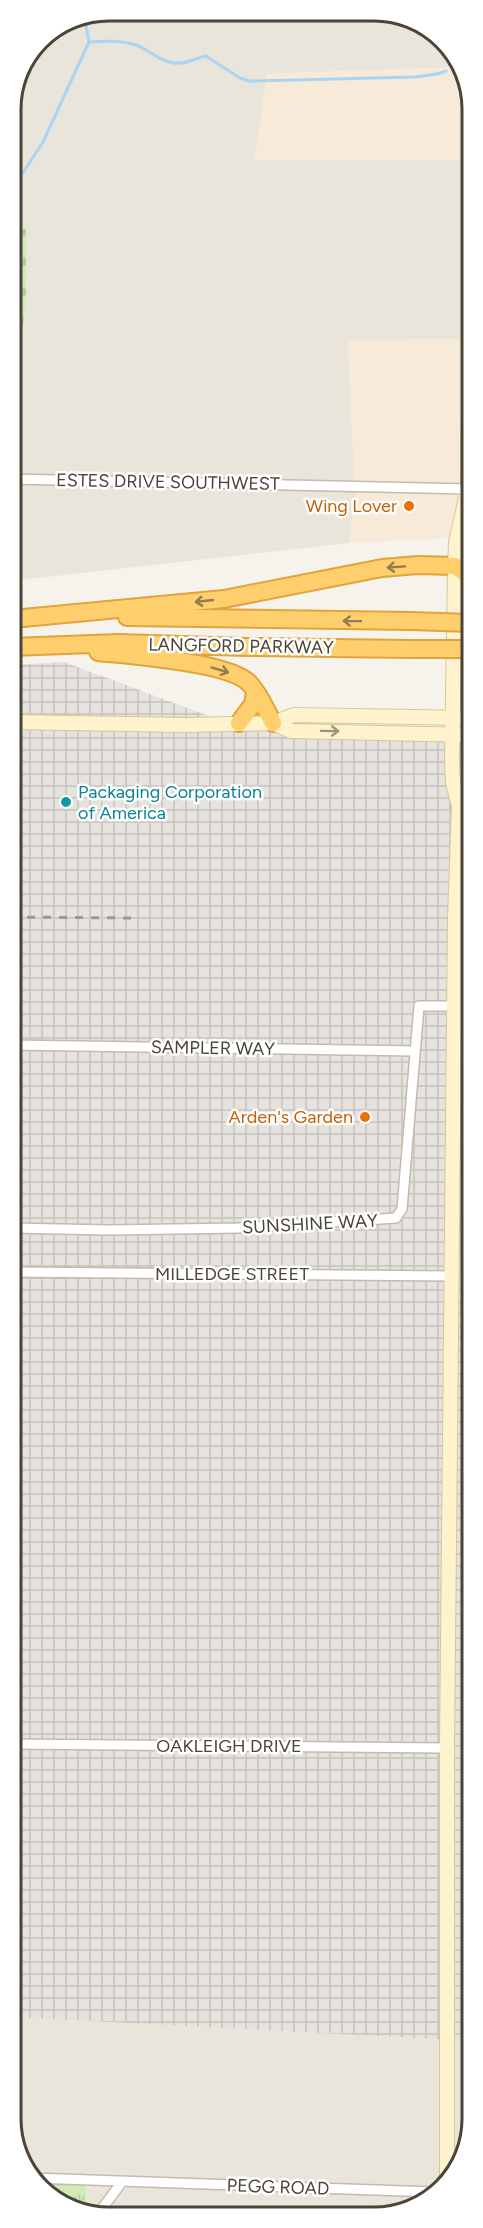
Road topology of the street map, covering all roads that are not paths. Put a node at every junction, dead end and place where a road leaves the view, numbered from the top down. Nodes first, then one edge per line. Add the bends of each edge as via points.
1 (21, 479) edge
2 (462, 489) edge
3 (462, 516) edge
4 (462, 569) edge
5 (462, 574) edge
6 (462, 587) edge
7 (21, 619) edge
8 (21, 619) edge
9 (462, 622) edge
10 (38, 645) junction
11 (21, 646) edge
12 (462, 649) edge
13 (255, 692) junction
14 (452, 716) junction
15 (462, 716) edge
16 (21, 722) edge
17 (239, 723) junction
18 (273, 723) junction
19 (452, 735) junction
20 (462, 736) edge
21 (462, 800) edge
22 (459, 806) junction
23 (455, 1006) junction
24 (21, 1045) edge
25 (416, 1051) junction
26 (21, 1228) edge
27 (21, 1272) edge
28 (452, 1276) junction
29 (21, 1744) edge
30 (447, 1748) junction
31 (447, 2167) edge
32 (45, 2179) edge
33 (122, 2182) junction
34 (423, 2192) edge
35 (104, 2206) edge

1 - 2 street, ESTES DRIVE SOUTHWEST
3 - 4 main road via 456,542
5 -> 7 highway via 418,565 382,568 224,599
6 - 14 main road
9 -> 8 highway, LANGFORD PARKWAY, bridge
10 - 11 highway, LANGFORD PARKWAY
10 - 12 highway, LANGFORD PARKWAY, bridge
10 -> 13 highway via 213,667 240,676
13 - 17 highway via 253,704
13 - 18 highway
14 - 15 main road
14 - 18 main road via 294,715
14 - 19 main road
16 - 17 main road
17 - 18 main road
18 -> 19 main road via 291,730
19 - 20 main road
19 - 22 main road via 453,783
21 - 22 main road
22 - 23 main road
23 - 25 street, SUNSHINE WAY via 419,1006
23 - 28 main road
24 - 25 street, SAMPLER WAY
25 - 26 street, SUNSHINE WAY via 402,1209 396,1218 238,1228
27 - 28 street, MILLEDGE STREET
28 - 30 main road
29 - 30 street, OAKLEIGH DRIVE
30 - 31 main road
32 - 33 street, PEGG ROAD
33 - 34 street, PEGG ROAD
33 - 35 street

